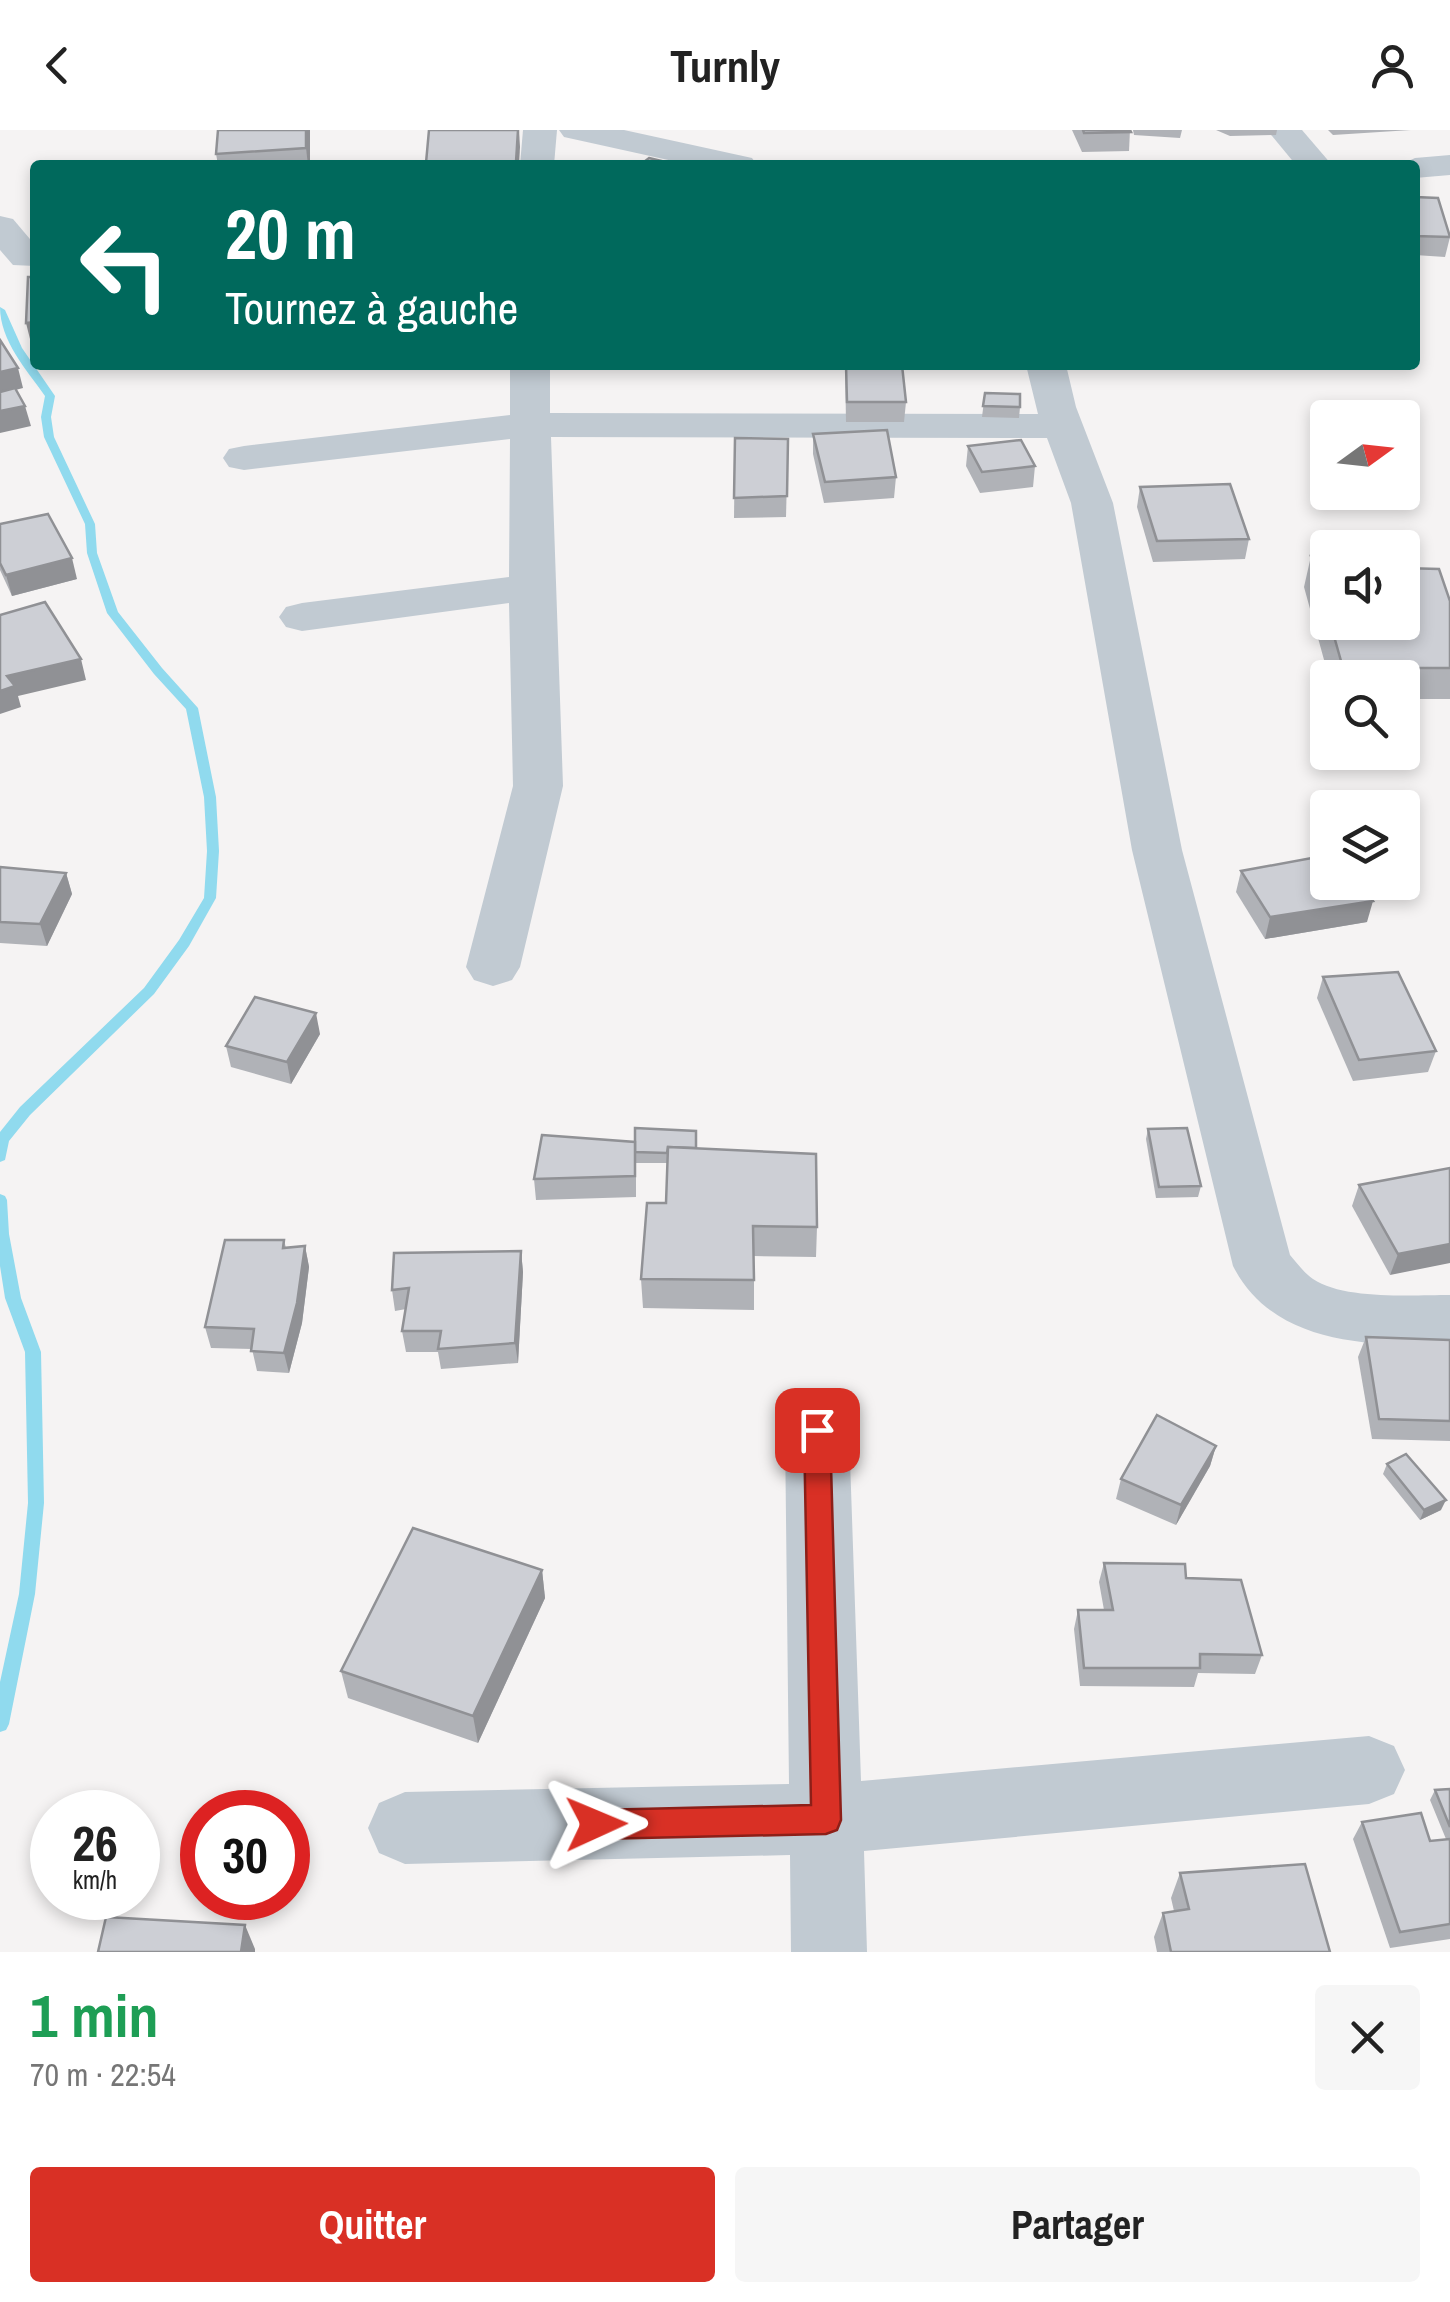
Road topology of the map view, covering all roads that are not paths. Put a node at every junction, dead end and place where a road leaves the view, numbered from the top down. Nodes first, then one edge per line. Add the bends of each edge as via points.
1 (540, 130) edge
2 (576, 130) edge
3 (1284, 130) edge
4 (537, 160) edge
5 (717, 160) edge
6 (1311, 160) edge
7 (1450, 165) edge
8 (1420, 168) edge
9 (0, 227) edge
10 (26, 257) dead end
11 (530, 370) edge
12 (1047, 370) edge
13 (529, 425) junction
14 (1063, 426) junction
15 (244, 458) dead end
16 (531, 587) junction
17 (302, 617) dead end
18 (493, 967) dead end
19 (1450, 1320) edge
20 (817, 1430) dead end
21 (1369, 1770) dead end
22 (826, 1820) junction
23 (405, 1828) dead end
24 (829, 1952) edge

1 - 4 street
2 - 5 street
3 - 6 street
7 - 8 street
9 - 10 street
11 - 13 street
12 - 14 street
13 - 14 street
13 - 15 street
13 - 16 street
14 - 19 street via 1092,504 1157,850 1263,1266 1293,1298 1340,1313
16 - 17 street
16 - 18 street via 538,786
20 - 22 street
21 - 22 street
22 - 23 street
22 - 24 street

